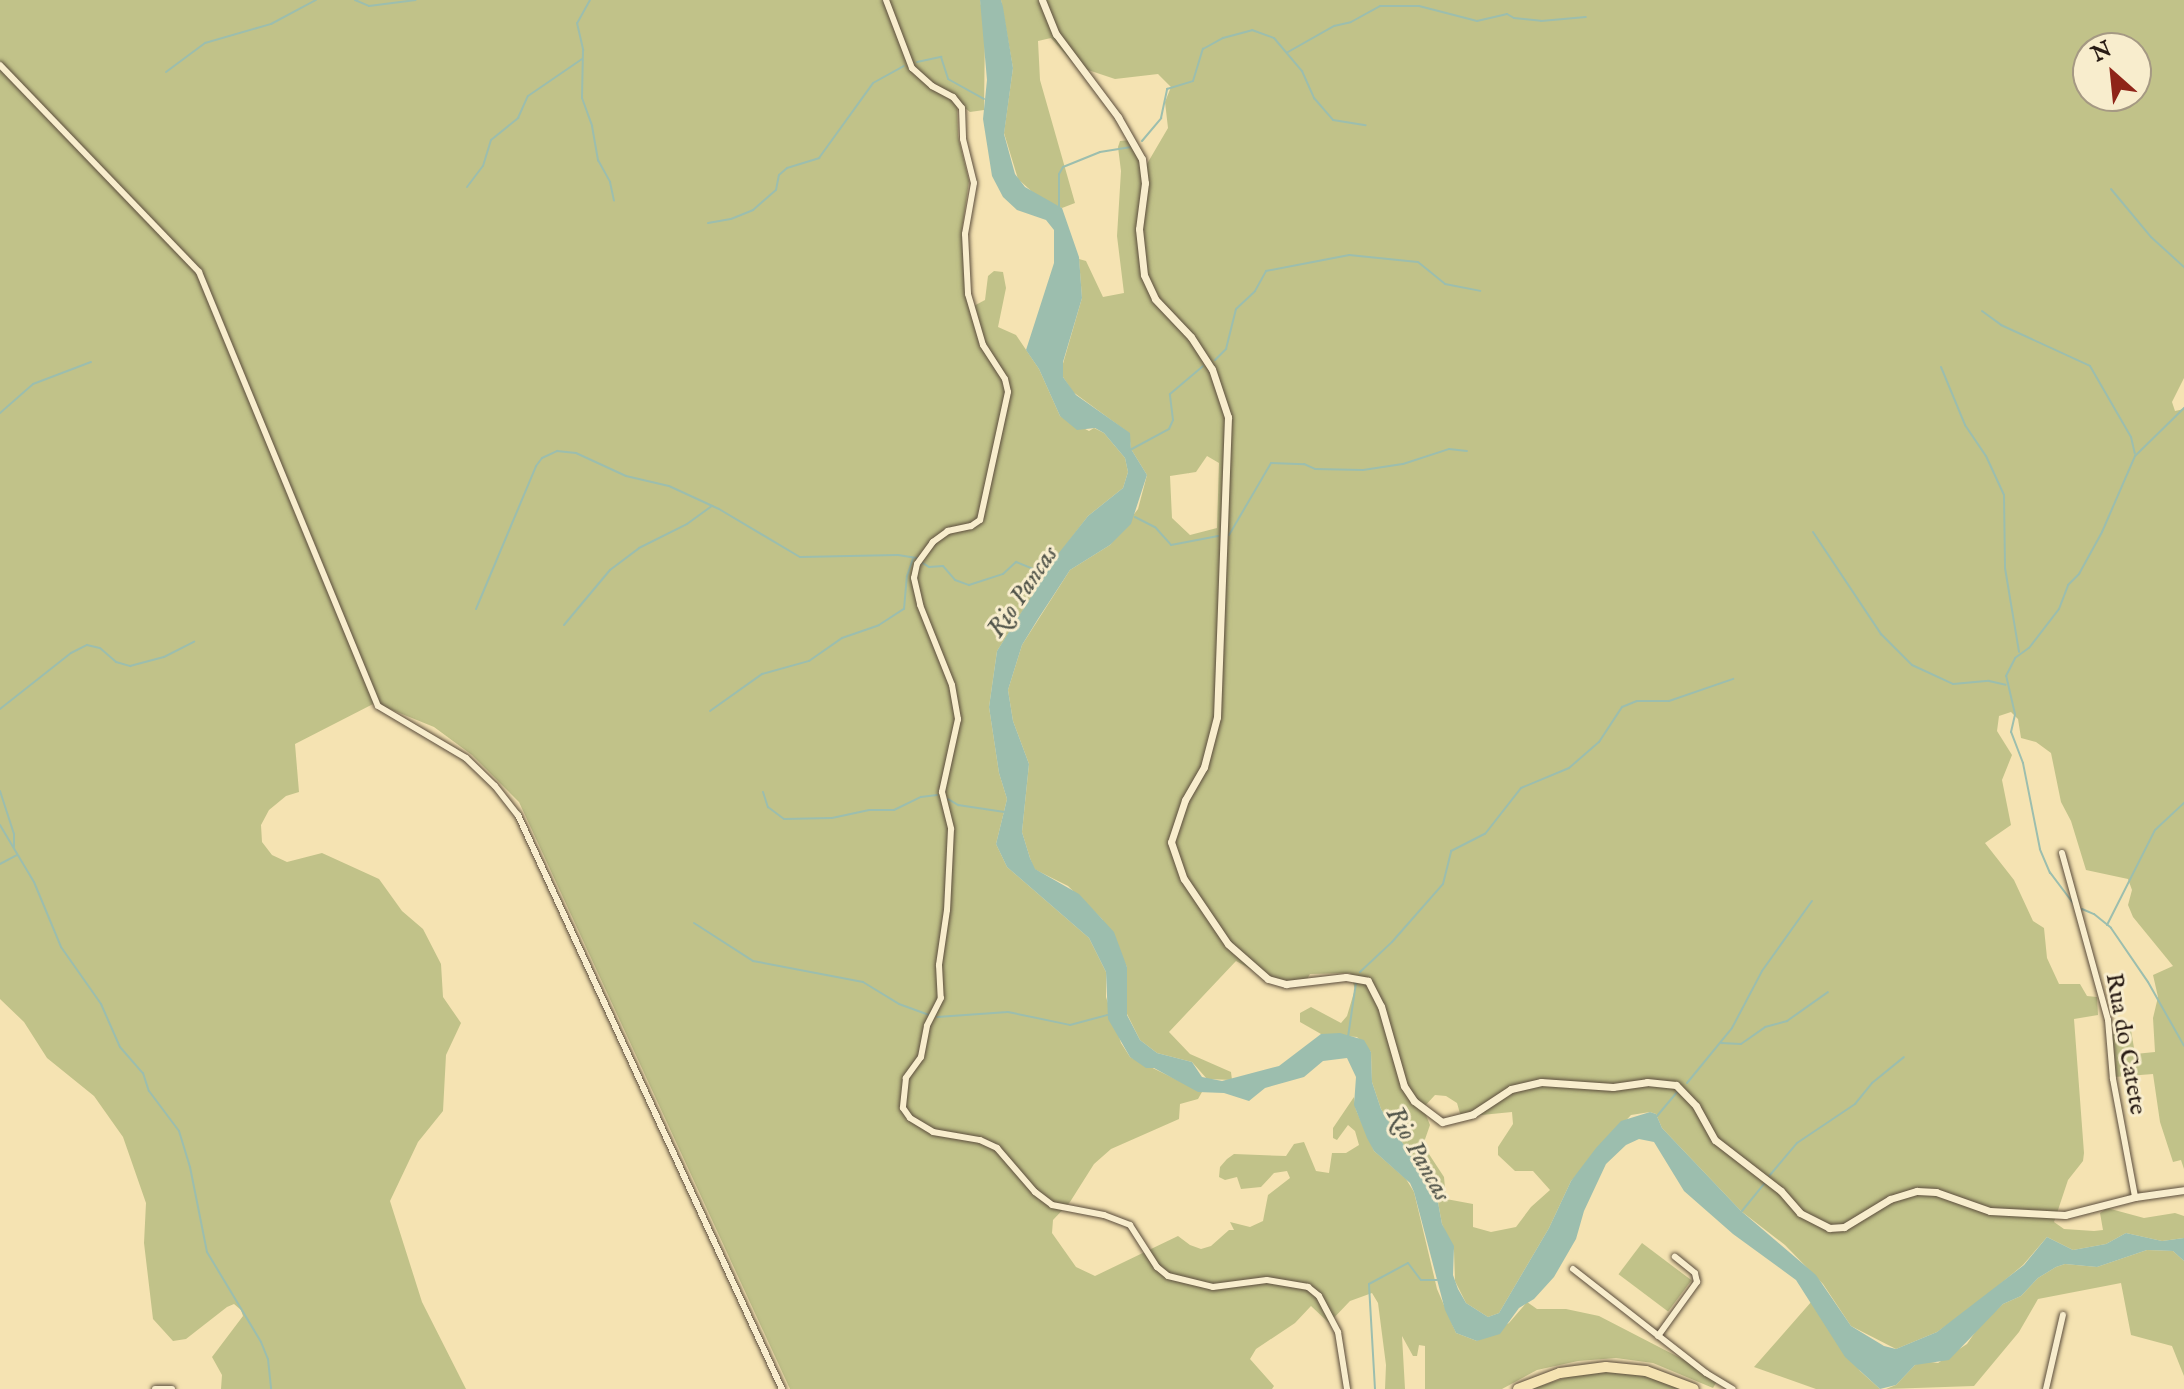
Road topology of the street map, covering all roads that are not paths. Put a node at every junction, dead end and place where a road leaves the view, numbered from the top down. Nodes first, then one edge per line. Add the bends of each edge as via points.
1 (886, 0) edge
2 (1042, 0) edge
3 (0, 65) edge
4 (2062, 853) dead end
5 (2184, 1190) edge
6 (2135, 1197) junction
7 (1675, 1257) dead end
8 (1573, 1269) dead end
9 (2063, 1315) dead end
10 (1658, 1336) junction
11 (155, 1389) edge
12 (172, 1389) edge
13 (782, 1389) edge
14 (1347, 1389) edge
15 (1518, 1389) edge
16 (1694, 1389) edge
17 (1733, 1389) edge
18 (2046, 1389) edge

1 - 14 street via 912,68 962,108 974,183 965,234 968,294 983,345 1008,392 980,520 933,542 920,557 914,578 952,685 958,719 942,792 951,829 941,998 929,1020 921,1057 906,1078 903,1108 933,1132 997,1148 1052,1205 1130,1225 1168,1276 1213,1287 1267,1280 1308,1287 1319,1296 1338,1332
2 - 6 street via 1056,34 1118,117 1142,159 1145,183 1139,229 1144,275 1155,299 1212,369 1228,417 1217,717 1204,767 1185,800 1171,842 1184,879 1228,944 1268,979 1286,984 1346,977 1368,981 1381,1006 1404,1086 1414,1101 1442,1122 1473,1114 1511,1089 1541,1082 1676,1085 1696,1106 1715,1140 1781,1191 1800,1213 1829,1228 1844,1227 1890,1199 1917,1191 1936,1192 1990,1211 2037,1215 2065,1215
3 - 13 street via 199,272 378,706 466,758 518,815
4 - 6 street, Rua do Catete via 2108,1020
5 - 6 street
7 - 10 street via 1695,1273 1697,1282
8 - 10 street
9 - 18 street
10 - 17 street
11 - 12 street
15 - 16 highway via 1560,1373 1606,1367 1646,1371

